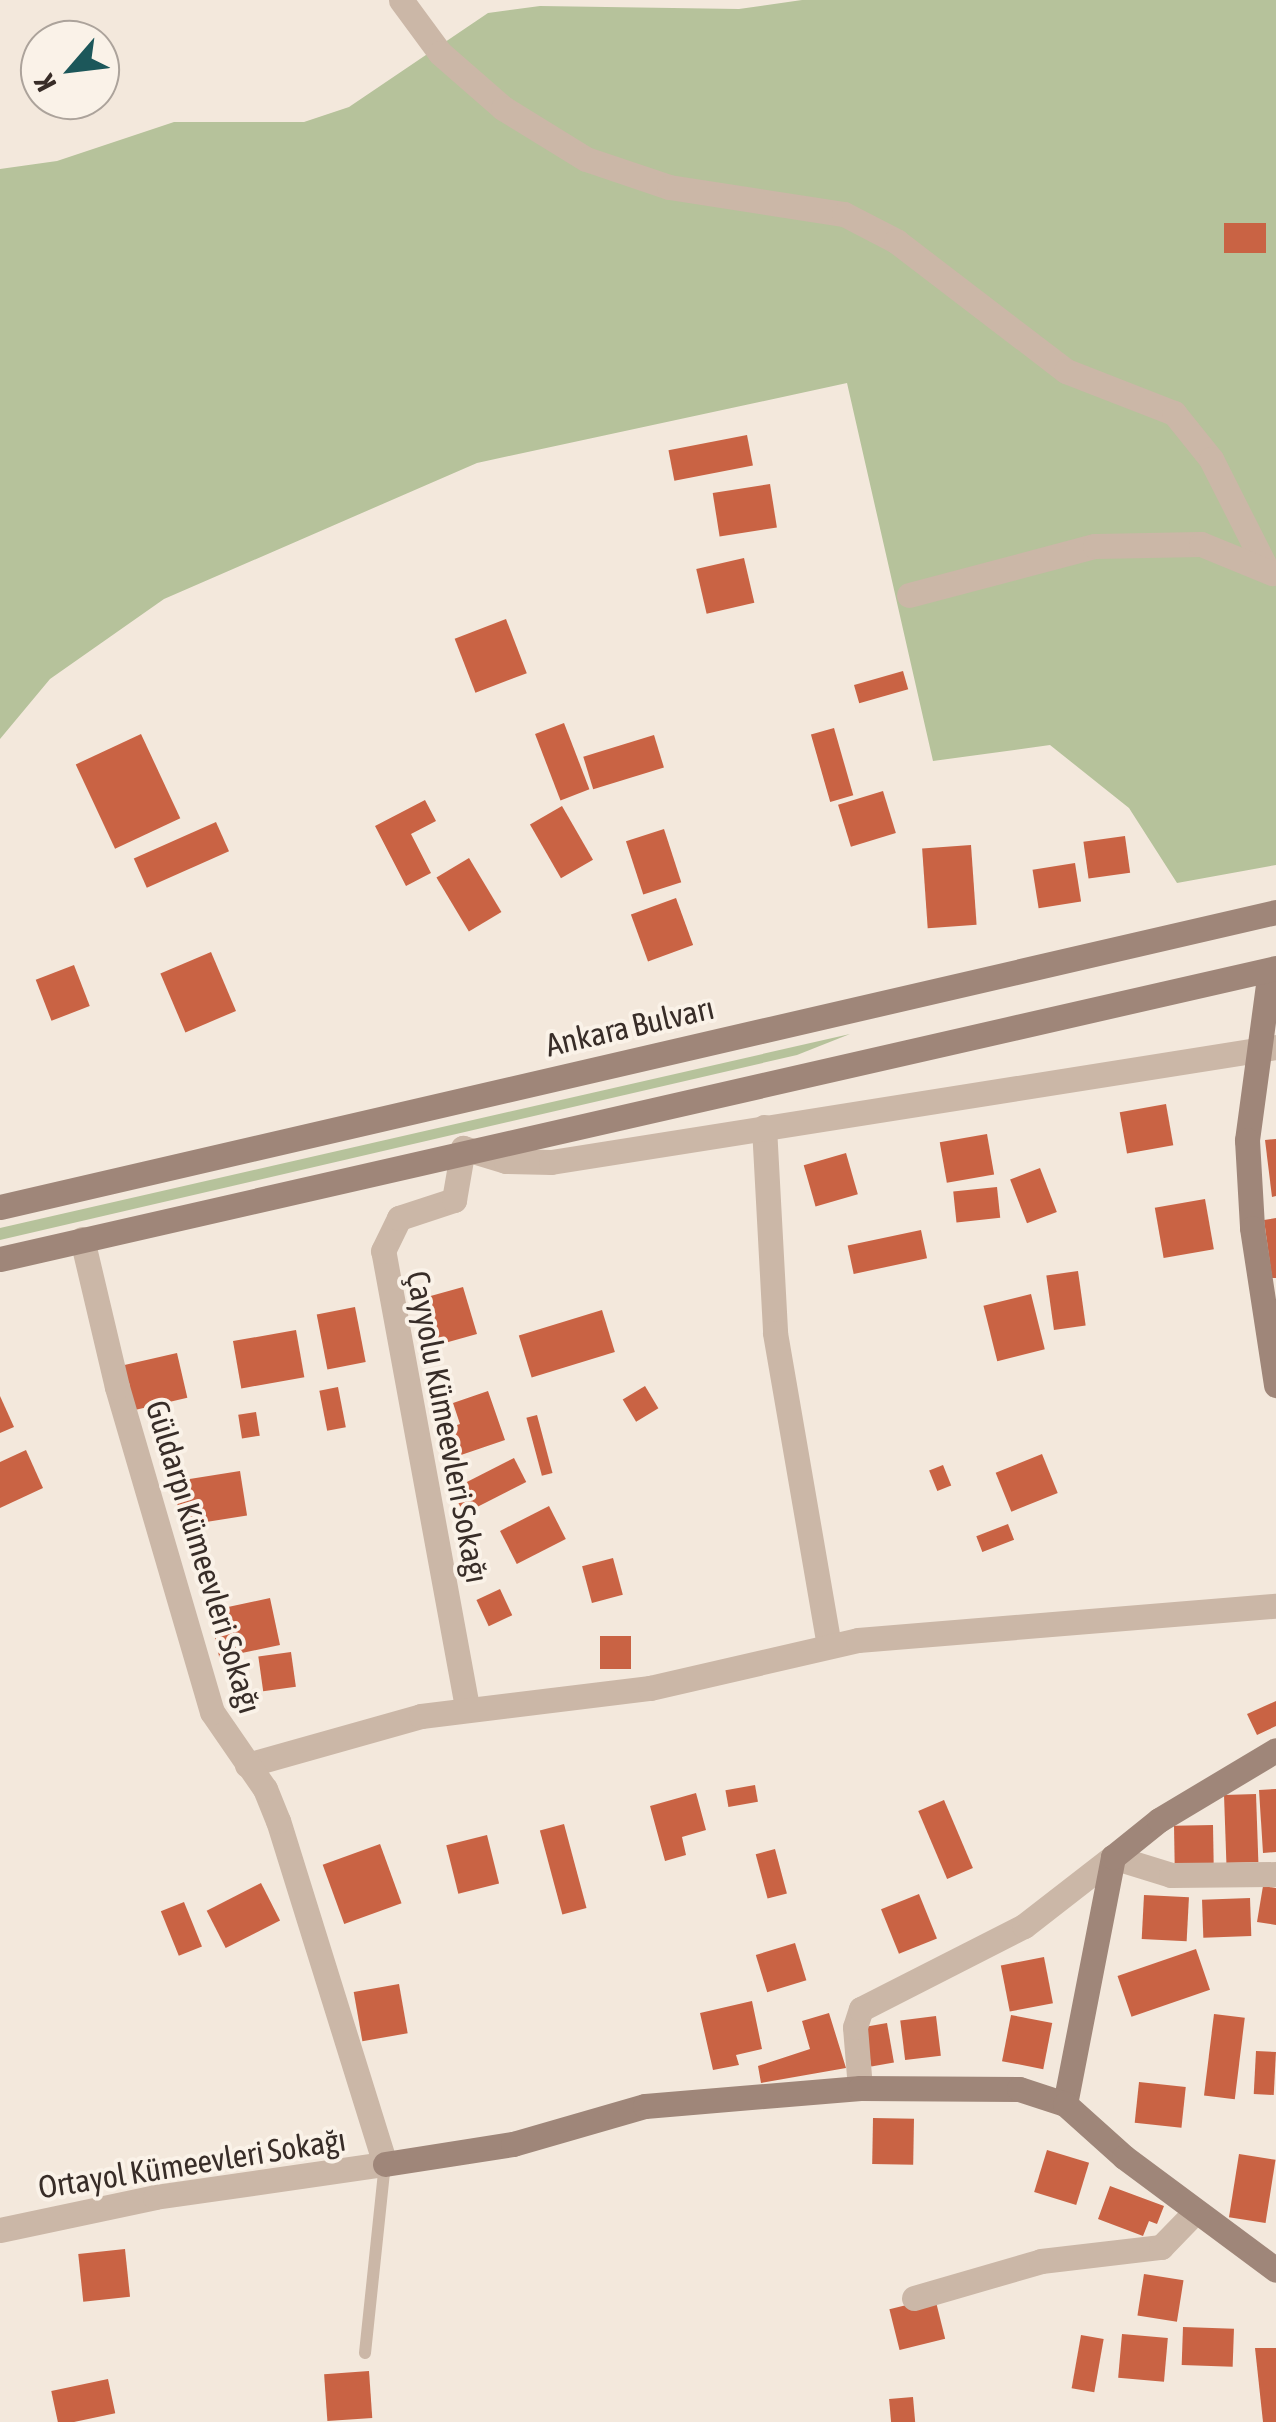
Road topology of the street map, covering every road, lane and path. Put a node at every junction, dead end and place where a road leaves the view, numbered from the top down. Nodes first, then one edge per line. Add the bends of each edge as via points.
1 (400, 0) edge
2 (1272, 573) edge
3 (909, 596) dead end
4 (1276, 912) edge
5 (1274, 967) edge
6 (1266, 1049) edge
7 (764, 1127) junction
8 (463, 1148) junction
9 (0, 1206) edge
10 (82, 1239) junction
11 (0, 1259) edge
12 (1276, 1385) edge
13 (1276, 1606) edge
14 (829, 1646) junction
15 (467, 1707) junction
16 (1276, 1750) edge
17 (247, 1765) junction
18 (1114, 1857) junction
19 (1276, 1874) edge
20 (860, 2088) junction
21 (1065, 2104) junction
22 (385, 2164) junction
23 (1196, 2212) junction
24 (0, 2230) edge
25 (1276, 2270) edge
26 (914, 2298) dead end
27 (365, 2353) dead end

1 - 2 street via 440,52 504,108 586,159 669,187 844,214 896,241 1066,370 1174,414 1211,459
2 - 3 street via 1201,544 1095,546
4 - 9 main road, Ankara Bulvarı
5 - 6 main road
5 - 8 main road
6 - 7 street
6 - 12 main road via 1248,1179
7 - 8 street via 551,1162 506,1160
7 - 14 street via 776,1332
8 - 10 main road
8 - 15 street, Çayyolu Kümeevleri Sokağı via 454,1200 400,1218 383,1251
10 - 11 main road
10 - 17 street, Güldarpı Kümeevleri Sokağı via 117,1387 212,1712
13 - 14 street
14 - 15 street via 650,1688
15 - 17 street
16 - 18 main road via 1190,1800
17 - 22 street, Güldarpı Kümeevleri Sokağı via 265,1789 291,1858
18 - 19 street via 1172,1875
18 - 20 street via 1024,1926 867,2004 856,2027
18 - 21 main road
20 - 21 main road via 1019,2089
20 - 22 main road via 644,2106 501,2146
21 - 23 main road
22 - 24 street, Ortayol Kümeevleri Sokağı via 155,2197
22 - 27 lane, Ortayol Kümeevleri Sokağı
23 - 25 main road
23 - 26 street via 1161,2247 1030,2264

